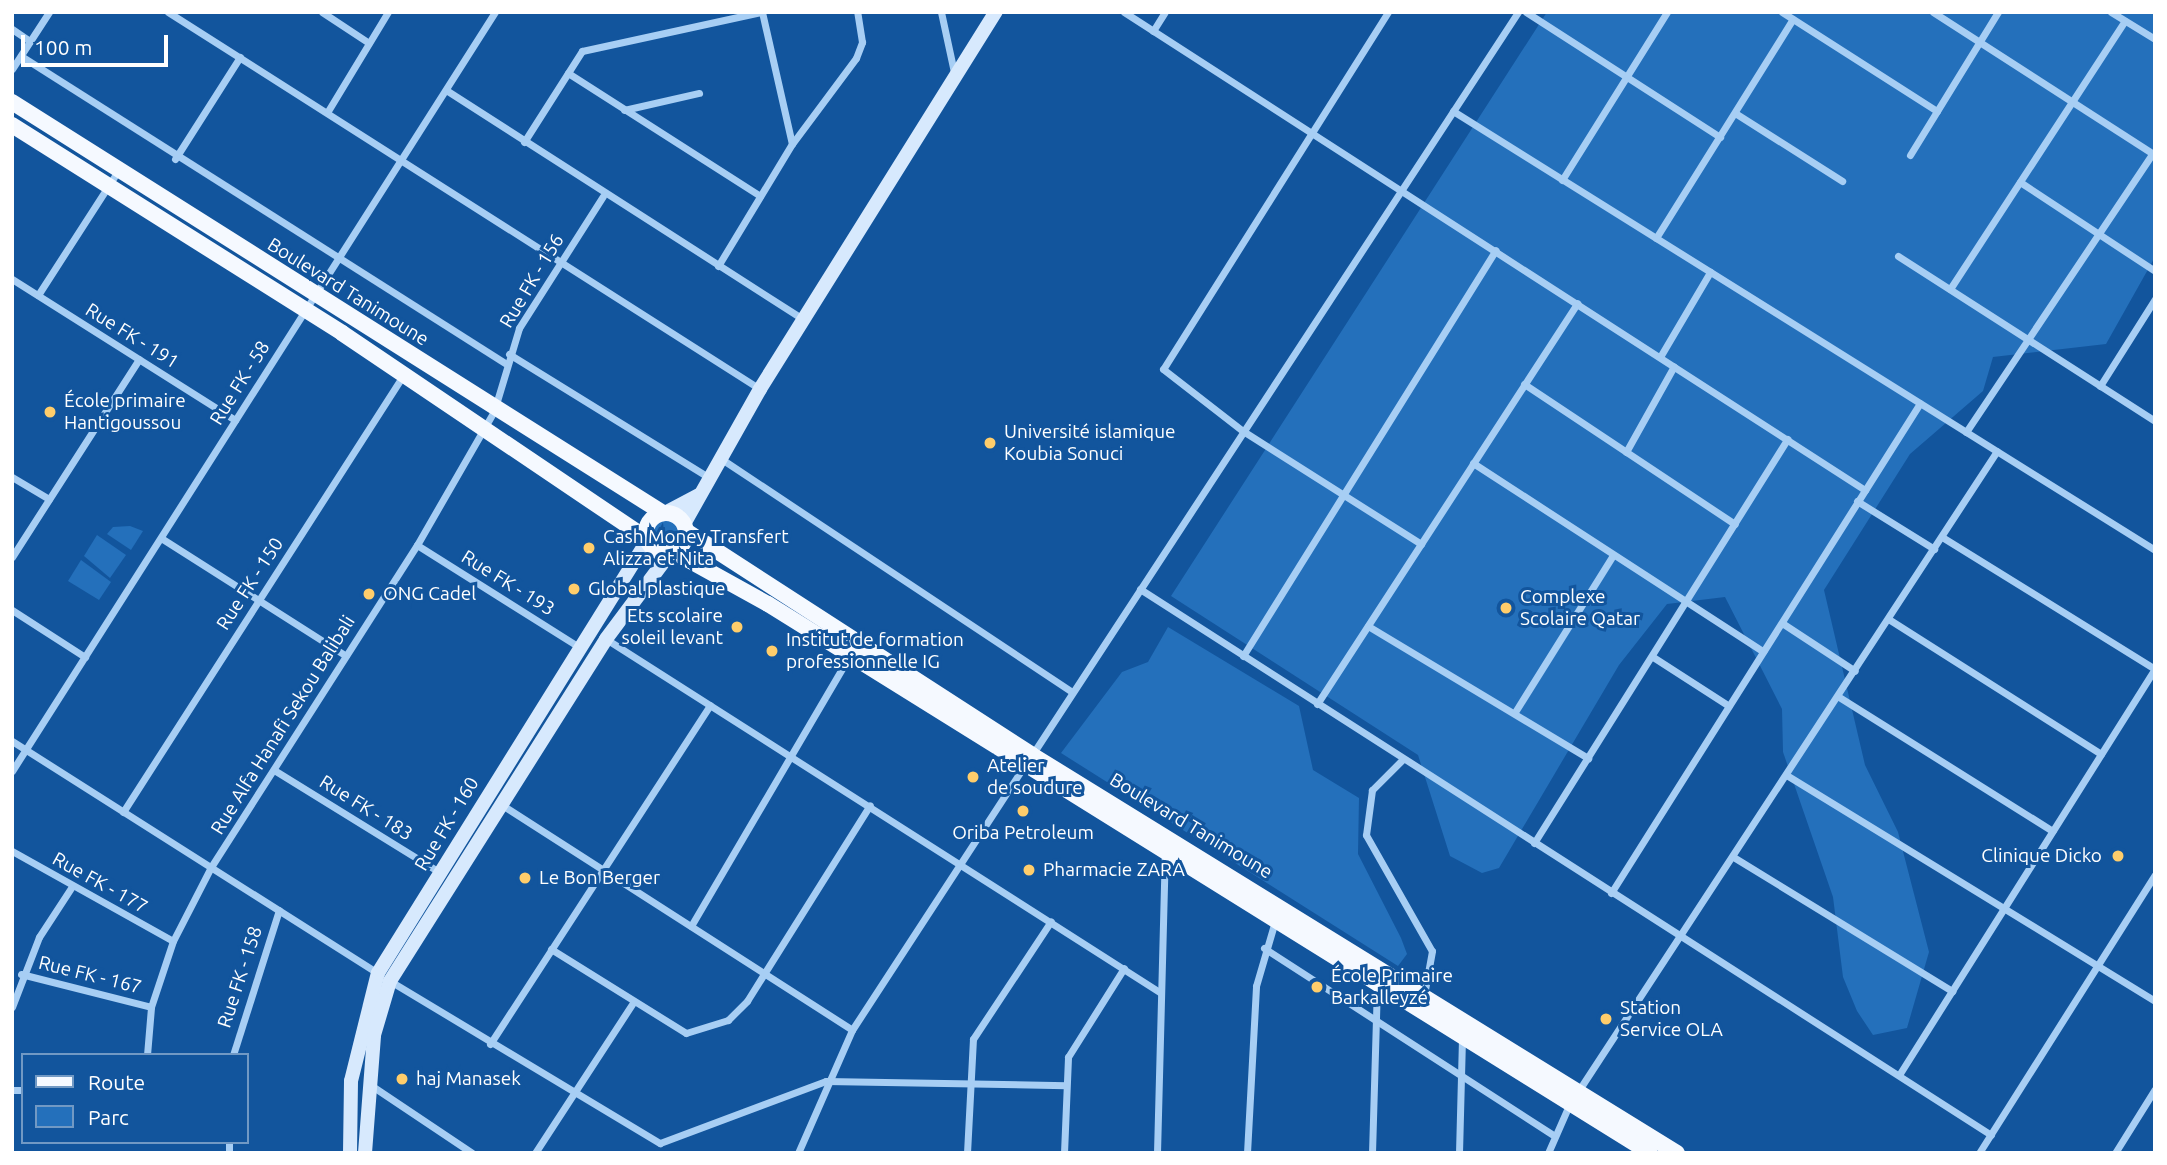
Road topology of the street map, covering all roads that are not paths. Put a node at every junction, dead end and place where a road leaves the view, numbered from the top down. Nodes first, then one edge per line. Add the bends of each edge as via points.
1 (49, 12) edge
2 (168, 12) edge
3 (322, 12) edge
4 (388, 12) edge
5 (495, 12) edge
6 (762, 12) edge
7 (857, 12) edge
8 (941, 12) edge
9 (996, 12) edge
10 (1124, 12) edge
11 (1165, 12) edge
12 (1518, 12) edge
13 (1526, 12) edge
14 (1667, 12) edge
15 (1782, 12) edge
16 (1933, 12) edge
17 (1998, 12) edge
18 (2112, 12) edge
19 (1386, 13) edge
20 (1793, 19) junction
21 (2125, 21) junction
22 (12, 29) edge
23 (1153, 31) junction
24 (2155, 39) edge
25 (30, 41) junction
26 (1980, 42) junction
27 (369, 43) junction
28 (21, 56) junction
29 (240, 57) junction
30 (12, 69) edge
31 (568, 73) junction
32 (1626, 77) junction
33 (955, 78) junction
34 (446, 90) junction
35 (699, 93) dead end
36 (2072, 102) junction
37 (12, 103) edge
38 (624, 110) junction
39 (328, 111) junction
40 (1453, 111) junction
41 (1937, 111) junction
42 (1735, 113) junction
43 (12, 125) edge
44 (1311, 131) junction
45 (1720, 137) junction
46 (524, 142) junction
47 (792, 144) junction
48 (2153, 154) edge
49 (1910, 155) dead end
50 (175, 159) junction
51 (401, 160) junction
52 (118, 171) junction
53 (1562, 180) junction
54 (1842, 181) dead end
55 (2020, 183) junction
56 (107, 186) junction
57 (1402, 190) junction
58 (603, 196) junction
59 (760, 196) junction
60 (2098, 234) junction
61 (1656, 239) junction
62 (1496, 250) junction
63 (1898, 256) dead end
64 (338, 259) junction
65 (558, 264) junction
66 (718, 266) junction
67 (2155, 271) edge
68 (1710, 272) junction
69 (12, 279) edge
70 (1950, 289) junction
71 (38, 295) junction
72 (314, 296) junction
73 (2155, 299) edge
74 (1577, 303) junction
75 (305, 311) junction
76 (804, 319) junction
77 (2028, 339) junction
78 (509, 354) junction
79 (1660, 357) junction
80 (139, 359) junction
81 (505, 363) junction
82 (1675, 366) junction
83 (404, 374) junction
84 (1524, 384) junction
85 (2100, 386) junction
86 (760, 389) junction
87 (1920, 403) junction
88 (494, 411) junction
89 (236, 421) junction
90 (2155, 421) edge
91 (485, 427) junction
92 (1244, 431) junction
93 (1966, 432) junction
94 (1787, 439) junction
95 (1997, 451) junction
96 (1626, 452) junction
97 (719, 458) junction
98 (1473, 463) junction
99 (12, 477) edge
100 (708, 477) junction
101 (1865, 490) junction
102 (699, 495) junction
103 (1343, 495) junction
104 (49, 499) junction
105 (1857, 502) junction
106 (664, 513) junction
107 (1735, 524) junction
108 (685, 528) junction
109 (1942, 537) junction
110 (161, 538) junction
111 (647, 539) junction
112 (1421, 544) junction
113 (416, 545) junction
114 (1934, 549) junction
115 (2155, 550) edge
116 (672, 553) junction
117 (1613, 555) junction
118 (12, 557) edge
119 (1140, 589) junction
120 (259, 600) junction
121 (1688, 602) junction
122 (12, 610) edge
123 (1890, 620) junction
124 (1782, 623) junction
125 (1367, 626) junction
126 (606, 639) junction
127 (582, 649) junction
128 (1763, 651) junction
129 (346, 656) junction
130 (1243, 656) junction
131 (85, 657) junction
132 (849, 657) junction
133 (1653, 657) junction
134 (2155, 669) edge
135 (1855, 671) junction
136 (1072, 692) junction
137 (1839, 697) junction
138 (1317, 704) junction
139 (710, 705) junction
140 (1729, 706) junction
141 (1515, 712) junction
142 (12, 741) edge
143 (26, 750) junction
144 (2101, 754) junction
145 (791, 756) junction
146 (1588, 758) junction
147 (1403, 759) junction
148 (1028, 760) junction
149 (274, 770) junction
150 (12, 771) edge
151 (1788, 776) junction
152 (502, 804) junction
153 (870, 805) junction
154 (123, 812) junction
155 (2053, 831) junction
156 (1534, 844) junction
157 (12, 851) edge
158 (1165, 854) junction
159 (1735, 858) junction
160 (961, 863) junction
161 (211, 867) junction
162 (603, 870) junction
163 (441, 873) junction
164 (2155, 875) edge
165 (2152, 887) edge
166 (71, 888) junction
167 (1611, 893) junction
168 (2001, 909) junction
169 (279, 910) junction
170 (1051, 921) junction
171 (1275, 921) junction
172 (691, 926) junction
173 (1683, 939) junction
174 (173, 940) junction
175 (1264, 948) junction
176 (551, 949) junction
177 (2098, 966) junction
178 (1124, 968) junction
179 (764, 973) junction
180 (21, 974) junction
181 (384, 977) junction
182 (1377, 984) junction
183 (1952, 991) junction
184 (1161, 993) junction
185 (1424, 995) junction
186 (375, 999) junction
187 (634, 1000) junction
188 (2155, 1001) edge
189 (12, 1007) edge
190 (151, 1007) junction
191 (1376, 1023) junction
192 (852, 1030) junction
193 (1462, 1038) junction
194 (490, 1044) junction
195 (147, 1053) edge
196 (234, 1053) edge
197 (1899, 1075) junction
198 (1462, 1076) junction
199 (826, 1082) junction
200 (368, 1084) junction
201 (969, 1085) junction
202 (1066, 1085) junction
203 (2155, 1089) edge
204 (574, 1095) junction
205 (1574, 1097) junction
206 (1552, 1134) junction
207 (1991, 1135) junction
208 (350, 1153) edge
209 (365, 1153) edge
210 (472, 1153) edge
211 (535, 1153) edge
212 (798, 1153) edge
213 (967, 1153) edge
214 (1064, 1153) edge
215 (1157, 1153) edge
216 (1247, 1153) edge
217 (1372, 1153) edge
218 (1459, 1153) edge
219 (1549, 1153) edge
220 (1650, 1153) edge
221 (1677, 1153) edge
222 (1979, 1153) edge
223 (2115, 1153) edge

1 - 25 street
2 - 29 street
3 - 27 street
4 - 27 street
5 - 34 street, Rue FK - 58
6 - 31 street via 582,51
6 - 47 street
7 - 47 street via 862,48
8 - 33 street
9 - 33 main road
10 - 23 street
11 - 23 street
12 - 40 street
13 - 32 street
14 - 32 street
15 - 20 street
16 - 26 street
17 - 26 street
18 - 21 street
19 - 44 street
20 - 41 street
20 - 42 street
21 - 24 street
21 - 36 street
22 - 25 street
23 - 44 street
25 - 28 street
26 - 36 street
26 - 41 street
27 - 39 street
28 - 30 street
28 - 50 street
29 - 39 street
29 - 50 street
31 - 38 street
31 - 46 street
32 - 45 street
32 - 53 street
33 - 76 main road
34 - 46 street
34 - 51 street, Rue FK - 58
35 - 38 street
36 - 48 street
36 - 55 street
37 - 52 main road, Boulevard Tanimoune
38 - 59 street
39 - 51 street
40 - 53 street
40 - 57 street
41 - 49 street
42 - 45 street
42 - 54 street
43 - 56 main road, Boulevard Tanimoune
44 - 57 street
44 - 92 street via 1163,365 1164,373
45 - 61 street
46 - 58 street
47 - 59 street
48 - 60 street
50 - 64 street
51 - 64 street, Rue FK - 58
51 - 65 street
52 - 56 street
52 - 72 main road, Boulevard Tanimoune
53 - 61 street
55 - 60 street
55 - 70 street
56 - 71 street
56 - 75 main road, Boulevard Tanimoune
57 - 62 street
57 - 92 street
58 - 65 street, Rue FK - 156
58 - 66 street
59 - 66 street
60 - 67 street
60 - 77 street
61 - 68 street
62 - 74 street
62 - 103 street
63 - 70 street
64 - 72 street, Rue FK - 58
64 - 81 street
65 - 78 street, Rue FK - 156
65 - 86 street
66 - 76 street
68 - 79 street
68 - 87 street
69 - 71 street, Rue FK - 191
70 - 77 street
71 - 80 street, Rue FK - 191
72 - 75 street, Rue FK - 58
72 - 88 main road, Boulevard Tanimoune
73 - 85 street
74 - 79 street
74 - 84 street
75 - 83 main road, Boulevard Tanimoune
75 - 89 street, Rue FK - 58
76 - 86 main road
77 - 85 street
77 - 93 street
78 - 81 street, Rue FK - 156
78 - 100 street
79 - 82 street
80 - 89 street, Rue FK - 191
80 - 104 street
81 - 88 street, Rue FK - 156
82 - 94 street
82 - 96 street
83 - 91 main road, Boulevard Tanimoune
83 - 120 street, Rue FK - 150
84 - 96 street
84 - 98 street
85 - 90 street
86 - 97 main road
87 - 93 street
87 - 101 street
88 - 91 street, Rue FK - 156
88 - 106 main road, Boulevard Tanimoune
89 - 110 street, Rue FK - 58
91 - 111 main road, Boulevard Tanimoune
91 - 113 street, Rue Alfa Hanafi Sekou Balibali
92 - 103 street
92 - 119 street
93 - 95 street
94 - 101 street
94 - 107 street
95 - 109 street
95 - 115 street
96 - 107 street
97 - 100 main road
97 - 136 street
98 - 112 street
98 - 117 street
99 - 104 street
100 - 102 main road
101 - 105 street
102 - 106 main road
102 - 108 main road
103 - 112 street
103 - 130 street
104 - 118 street
105 - 114 street
105 - 124 street
106 - 108 main road, Boulevard Tanimoune
106 - 111 main road via 648,525
107 - 121 street
108 - 116 main road
108 - 148 main road, Boulevard Tanimoune
109 - 114 street
109 - 134 street
110 - 120 street
110 - 131 street, Rue FK - 58
111 - 116 main road, Boulevard Tanimoune
111 - 127 main road, Rue FK - 160
112 - 125 street
113 - 127 street, Rue FK - 193
113 - 129 street, Rue Alfa Hanafi Sekou Balibali
114 - 123 street
116 - 126 main road, Rue FK - 160
116 - 132 main road, Boulevard Tanimoune
117 - 121 street
117 - 141 street
119 - 130 street
119 - 136 street
120 - 129 street
120 - 154 street, Rue FK - 150
121 - 128 street
121 - 133 street
122 - 131 street
123 - 135 street
123 - 144 street
124 - 128 street
124 - 135 street
125 - 138 street
125 - 141 street
126 - 139 street
126 - 152 main road, Rue FK - 160
127 - 163 main road, Rue FK - 160
128 - 140 street
129 - 149 street, Rue Alfa Hanafi Sekou Balibali
130 - 138 street
131 - 143 street, Rue FK - 58
132 - 145 street
132 - 148 main road, Boulevard Tanimoune
133 - 140 street
133 - 146 street
134 - 144 street
135 - 137 street
136 - 148 street
137 - 151 street
137 - 155 street
138 - 147 street
139 - 145 street
139 - 162 street
140 - 167 street
141 - 146 street
142 - 143 street
143 - 150 street, Rue FK - 58
143 - 154 street
144 - 155 street
145 - 153 street
145 - 172 street
146 - 156 street
147 - 156 street
147 - 185 street via 1372,790 1366,835 1432,951
148 - 158 main road, Boulevard Tanimoune
148 - 160 street
148 - 185 main road, Boulevard Tanimoune
149 - 161 street, Rue Alfa Hanafi Sekou Balibali
149 - 163 street, Rue FK - 183
151 - 159 street
151 - 168 street
152 - 162 street
152 - 181 main road, Rue FK - 160
153 - 160 street
153 - 179 street
154 - 161 street
155 - 168 street
156 - 167 street
157 - 166 street, Rue FK - 177
158 - 171 main road, Boulevard Tanimoune
158 - 184 street
159 - 173 street
159 - 183 street
160 - 170 street
160 - 192 street
161 - 169 street
161 - 174 street, Rue Alfa Hanafi Sekou Balibali
162 - 172 street
162 - 176 street
163 - 181 main road, Rue FK - 160
164 - 165 street
165 - 177 street
166 - 174 street, Rue FK - 177
166 - 180 street
167 - 173 street
168 - 177 street
168 - 183 street
169 - 181 street
169 - 196 street, Rue FK - 158
170 - 178 street
170 - 201 street via 973,1039
171 - 175 street
171 - 182 main road, Boulevard Tanimoune
172 - 179 street
173 - 197 street
173 - 205 street
174 - 190 street, Rue Alfa Hanafi Sekou Balibali
175 - 191 street
175 - 216 street via 1251,1024
176 - 187 street
176 - 194 street
177 - 188 street
177 - 207 street
178 - 184 street
178 - 202 street via 1068,1056
179 - 187 street via 734,1017 699,1031 686,1033
179 - 192 street
180 - 189 street
180 - 190 street, Rue FK - 167
181 - 186 main road, Rue FK - 160
181 - 194 street
182 - 191 street
182 - 193 main road, Boulevard Tanimoune
183 - 197 street
184 - 215 street
185 - 205 main road, Boulevard Tanimoune
186 - 200 main road, Rue FK - 160
186 - 208 main road, Rue FK - 160 via 351,1081
187 - 204 street
190 - 195 street, Rue Alfa Hanafi Sekou Balibali
191 - 198 street
191 - 217 street
192 - 199 street
193 - 198 street
193 - 205 main road, Boulevard Tanimoune
194 - 204 street
197 - 207 street
198 - 206 street
198 - 218 street
199 - 201 street
199 - 204 street via 660,1143
199 - 212 street
200 - 209 main road, Rue FK - 160
200 - 210 street
201 - 202 street
201 - 213 street
202 - 214 street
203 - 223 street
204 - 211 street
205 - 206 street
205 - 220 main road, Boulevard Tanimoune
205 - 221 main road, Boulevard Tanimoune
206 - 219 street
207 - 222 street

